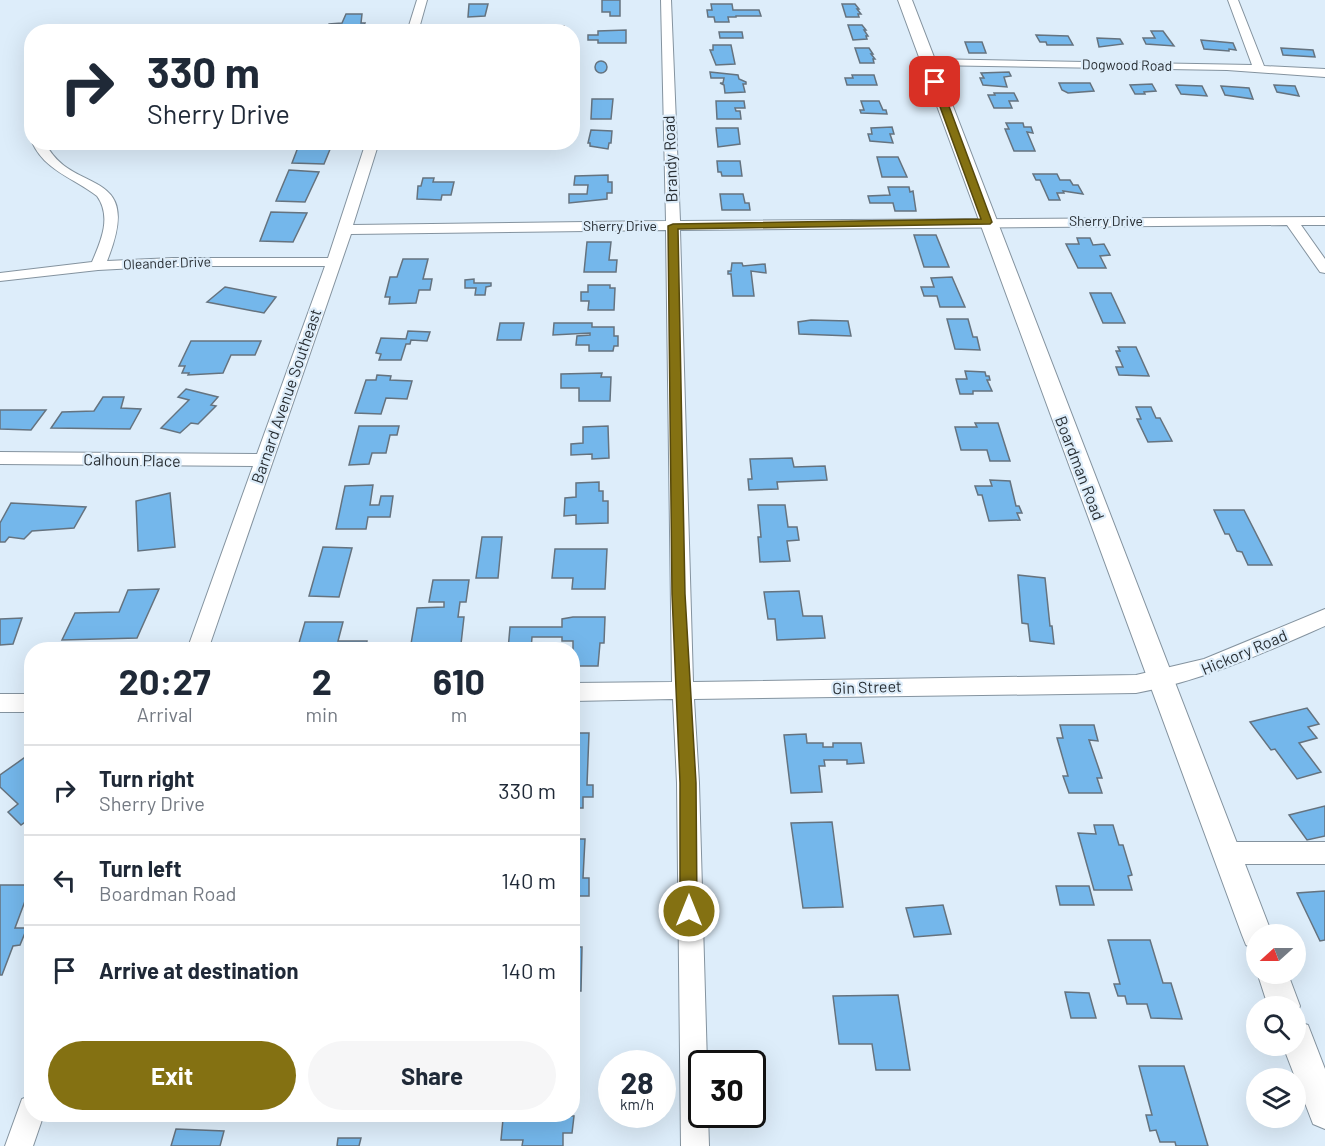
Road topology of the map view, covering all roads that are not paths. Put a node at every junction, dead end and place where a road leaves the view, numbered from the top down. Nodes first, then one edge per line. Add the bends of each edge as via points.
1 (422, 0) edge
2 (666, 0) edge
3 (905, 0) edge
4 (1233, 0) edge
5 (414, 24) edge
6 (928, 62) junction
7 (1259, 69) junction
8 (1325, 73) edge
9 (42, 150) edge
10 (371, 150) edge
11 (1291, 221) junction
12 (1325, 221) edge
13 (987, 222) junction
14 (673, 226) junction
15 (345, 230) junction
16 (334, 262) junction
17 (98, 266) junction
18 (1325, 269) edge
19 (0, 278) edge
20 (0, 458) edge
21 (264, 460) junction
22 (1325, 617) edge
23 (200, 642) edge
24 (1160, 681) junction
25 (683, 690) junction
26 (580, 692) edge
27 (0, 703) edge
28 (24, 704) edge
29 (1226, 853) junction
30 (1325, 853) edge
31 (1253, 924) edge
32 (1303, 1056) edge
33 (1325, 1112) edge
34 (27, 1122) edge
35 (19, 1146) edge
36 (695, 1146) edge

1 - 5 street
2 - 14 street, Brandy Road
3 - 6 street, Boardman Road
4 - 7 street
6 - 7 street, Dogwood Road
6 - 13 street, Boardman Road
7 - 8 street, Dogwood Road
9 - 17 street via 63,171 101,192 110,207 107,243
10 - 15 street, Barnard Avenue Southeast
11 - 12 street, Sherry Drive
11 - 13 street, Sherry Drive
11 - 18 street
13 - 14 street, Sherry Drive
13 - 24 street, Boardman Road
14 - 15 street, Sherry Drive
14 - 25 street, Brandy Road
15 - 16 street, Barnard Avenue Southeast
16 - 17 street, Oleander Drive
16 - 21 street, Barnard Avenue Southeast
17 - 19 street, Oleander Drive
20 - 21 street, Calhoun Place
21 - 23 street, Barnard Avenue Southeast
22 - 24 street, Hickory Road via 1213,666
24 - 25 street, Gin Street via 1108,686
24 - 29 street, Boardman Road
25 - 26 street, Gin Street
25 - 36 street, Brandy Road
27 - 28 street
29 - 30 street
29 - 31 street, Boardman Road
32 - 33 street
34 - 35 street

